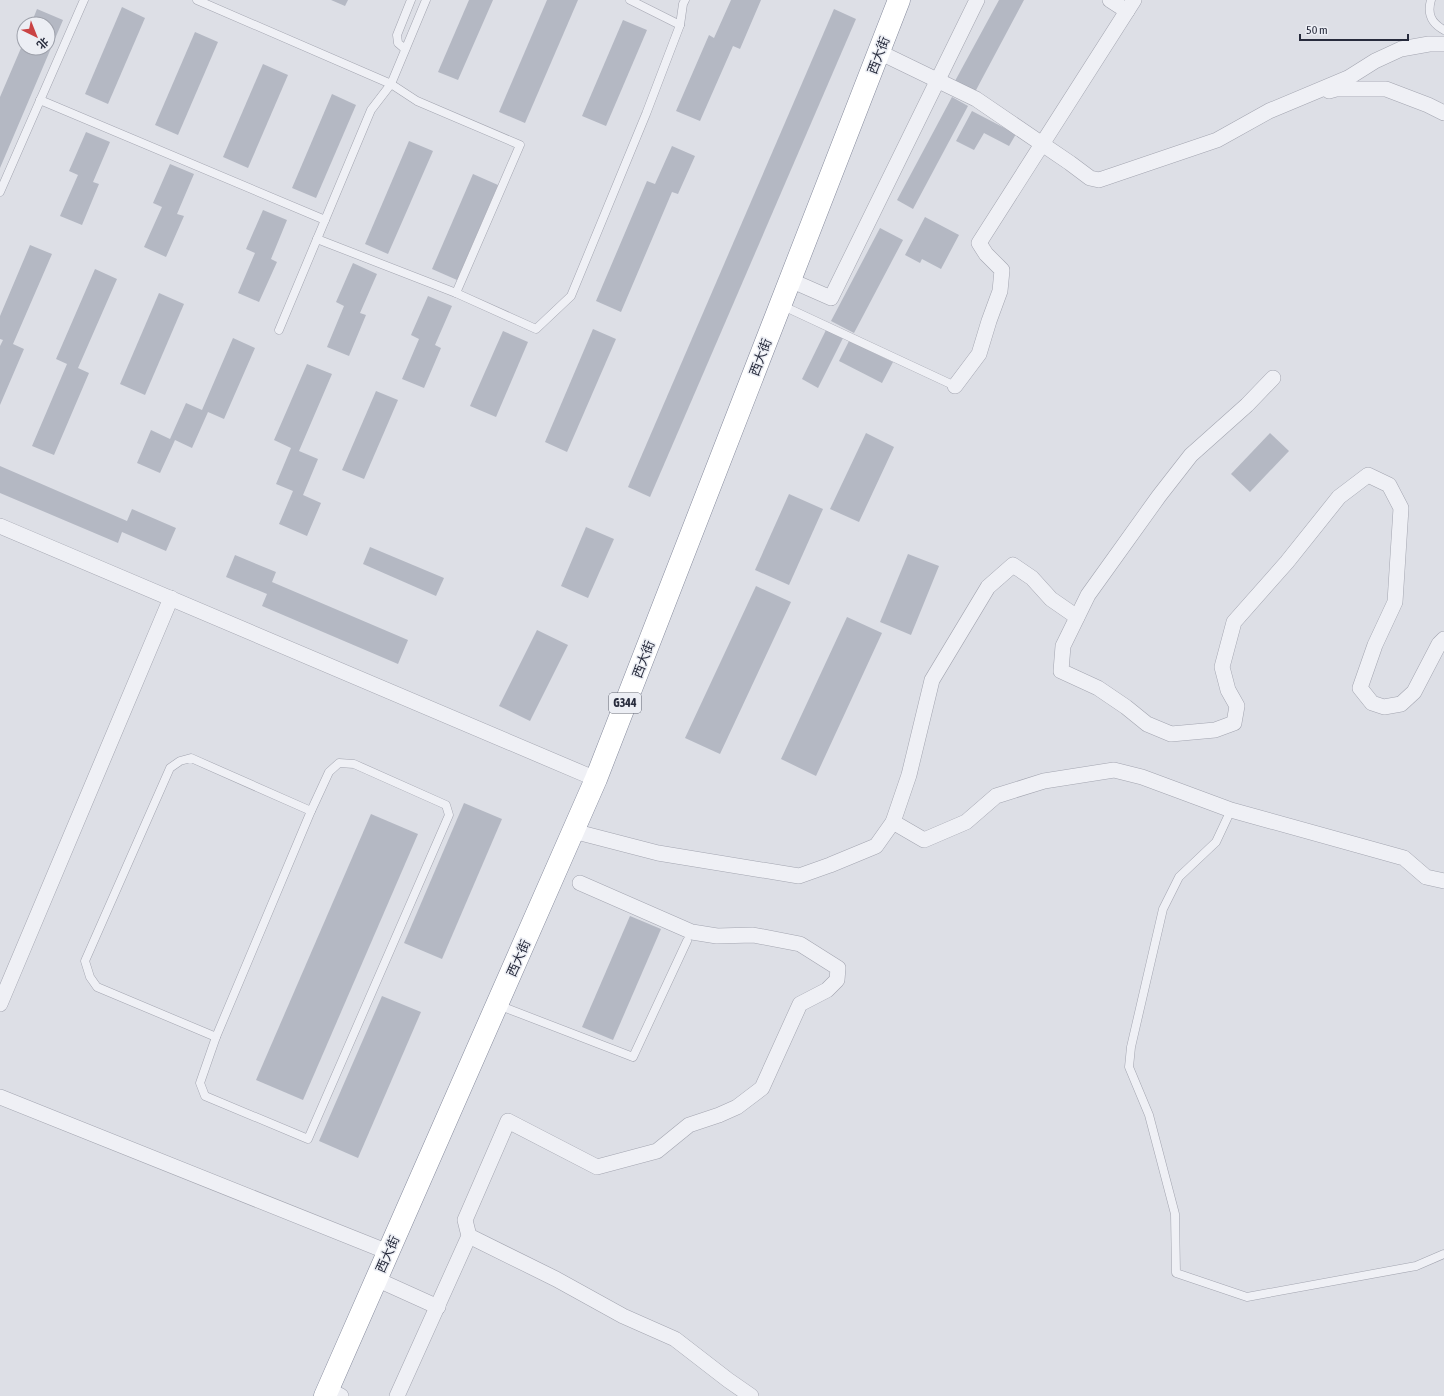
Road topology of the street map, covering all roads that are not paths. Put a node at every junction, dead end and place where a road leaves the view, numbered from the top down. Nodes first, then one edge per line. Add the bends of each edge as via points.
1 (84, 0) edge
2 (197, 0) edge
3 (411, 0) edge
4 (426, 0) edge
5 (630, 0) edge
6 (685, 0) edge
7 (899, 0) edge
8 (977, 0) edge
9 (1110, 0) edge
10 (1431, 0) edge
11 (1130, 5) edge
12 (680, 25) junction
13 (1444, 30) edge
14 (1444, 44) edge
15 (405, 49) junction
16 (879, 52) junction
17 (937, 80) junction
18 (391, 84) junction
19 (1310, 95) junction
20 (40, 100) junction
21 (1444, 113) edge
22 (1043, 144) junction
23 (0, 192) edge
24 (325, 220) junction
25 (317, 238) junction
26 (790, 280) junction
27 (456, 293) junction
28 (780, 305) junction
29 (279, 330) dead end
30 (1273, 378) dead end
31 (956, 386) joint
32 (0, 526) edge
33 (171, 598) junction
34 (1077, 617) junction
35 (1444, 638) edge
36 (596, 779) junction
37 (1231, 810) junction
38 (311, 811) junction
39 (893, 822) junction
40 (573, 831) junction
41 (1444, 881) edge
42 (580, 883) dead end
43 (687, 941) dead end
44 (0, 1004) edge
45 (497, 1005) junction
46 (216, 1037) junction
47 (0, 1097) edge
48 (469, 1236) junction
49 (388, 1252) junction
50 (1444, 1254) edge
51 (376, 1279) junction
52 (438, 1307) junction
53 (332, 1394) edge
54 (397, 1396) edge
55 (751, 1396) edge

1 - 20 lane
2 - 18 lane
3 - 15 lane via 397,35 398,43
4 - 15 lane
5 - 12 lane
6 - 12 lane
7 - 16 highway, 西大街 / G344
8 - 17 street
9 - 11 street
10 - 13 lane via 1430,18
11 - 22 street
12 - 27 lane via 571,296 536,329
14 - 19 street via 1401,49
15 - 18 lane
16 - 17 street
16 - 26 highway, 西大街 / G344
17 - 22 street via 976,99
17 - 26 street via 831,298
18 - 24 lane via 371,110
18 - 27 lane via 417,102 520,144
19 - 21 street via 1336,90 1386,89
19 - 22 street via 1269,111 1217,140 1099,180 1090,178
20 - 23 lane
20 - 24 lane
22 - 31 street via 978,242 1002,270 1000,291 979,354
24 - 25 lane
25 - 27 lane
25 - 29 lane
26 - 28 highway, 西大街 / G344
28 - 31 lane
28 - 36 highway, 西大街 / G344
30 - 34 street via 1191,455 1088,595
32 - 33 street
33 - 36 street
33 - 44 street
34 - 35 street via 1063,646 1061,671 1098,688 1147,724 1171,734 1215,730 1234,723 1237,706 1228,690 1222,667 1234,622 1340,497 1368,475 1389,485 1401,508 1401,514 1395,602 1375,645 1360,688 1372,703 1384,707 1401,704 1414,692
34 - 39 street via 1051,599 1032,578 1013,565 988,587 932,680 909,775
36 - 40 highway, 西大街 / G344
37 - 39 street via 1142,777 1114,770 1044,782 996,796 966,822 924,840
37 - 41 street via 1404,858 1426,877
37 - 50 lane via 1216,842 1178,877 1163,909 1131,1047 1129,1067 1149,1115 1175,1214 1176,1273 1247,1297 1416,1266
38 - 46 lane
38 - 46 lane via 191,758 180,761 170,768 85,961 97,987
38 - 46 lane via 329,772 339,763 354,764 446,805 450,815 308,1139 205,1096 200,1083
39 - 40 street via 876,846 799,876 658,853
40 - 45 highway, 西大街 / G344
42 - 48 street via 692,932 717,936 753,935 800,944 838,968 837,980 827,990 800,1004 762,1088 737,1107 689,1125 657,1151 598,1167 508,1121 465,1220
43 - 45 lane via 633,1057
45 - 49 highway, 西大街 / G344
47 - 49 street
48 - 52 street
48 - 55 street via 623,1316 675,1339
49 - 51 highway, 西大街 / G344
51 - 52 street
51 - 53 highway, 西大街 / G344
52 - 54 street

